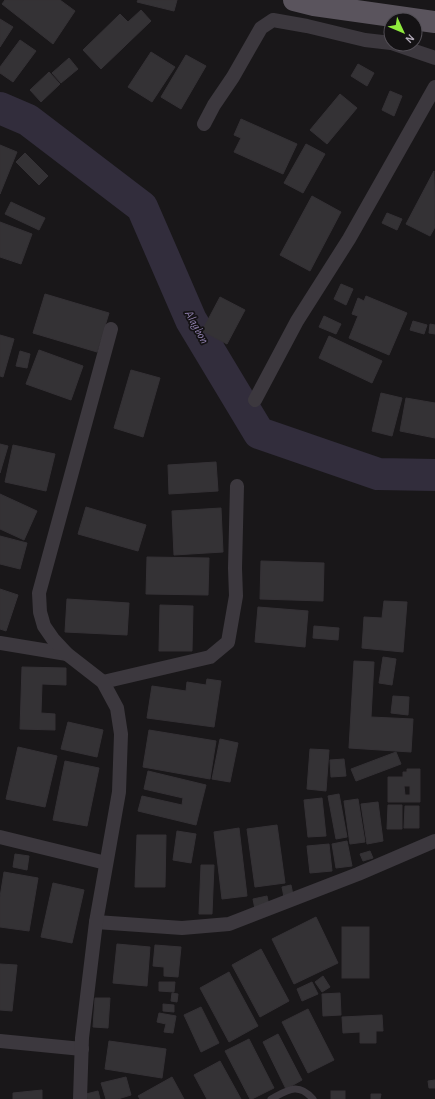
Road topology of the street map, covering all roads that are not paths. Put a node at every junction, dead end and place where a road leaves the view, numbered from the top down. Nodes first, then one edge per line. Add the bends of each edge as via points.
1 (294, 0) edge
2 (435, 22) edge
3 (383, 43) edge
4 (417, 52) edge
5 (435, 58) edge
6 (435, 87) edge
7 (204, 124) dead end
8 (111, 329) dead end
9 (255, 400) dead end
10 (237, 486) dead end
11 (0, 644) edge
12 (67, 654) junction
13 (103, 682) junction
14 (0, 837) edge
15 (435, 841) edge
16 (106, 863) junction
17 (96, 922) junction
18 (0, 1041) edge
19 (82, 1048) junction
20 (80, 1099) edge
21 (271, 1099) edge
22 (313, 1099) edge

1 - 2 main road
3 - 7 street via 273,20 261,28
4 - 5 street
6 - 9 street via 349,239 297,321
8 - 12 street via 39,593 44,626 52,639
10 - 13 street via 236,596 228,642 210,657
11 - 12 street
12 - 13 street
13 - 16 street via 117,708 121,734 119,792
14 - 16 street
15 - 17 street via 229,924 182,928
16 - 17 street
17 - 19 street
18 - 19 street
19 - 20 street
21 - 22 lane via 295,1088 303,1090

